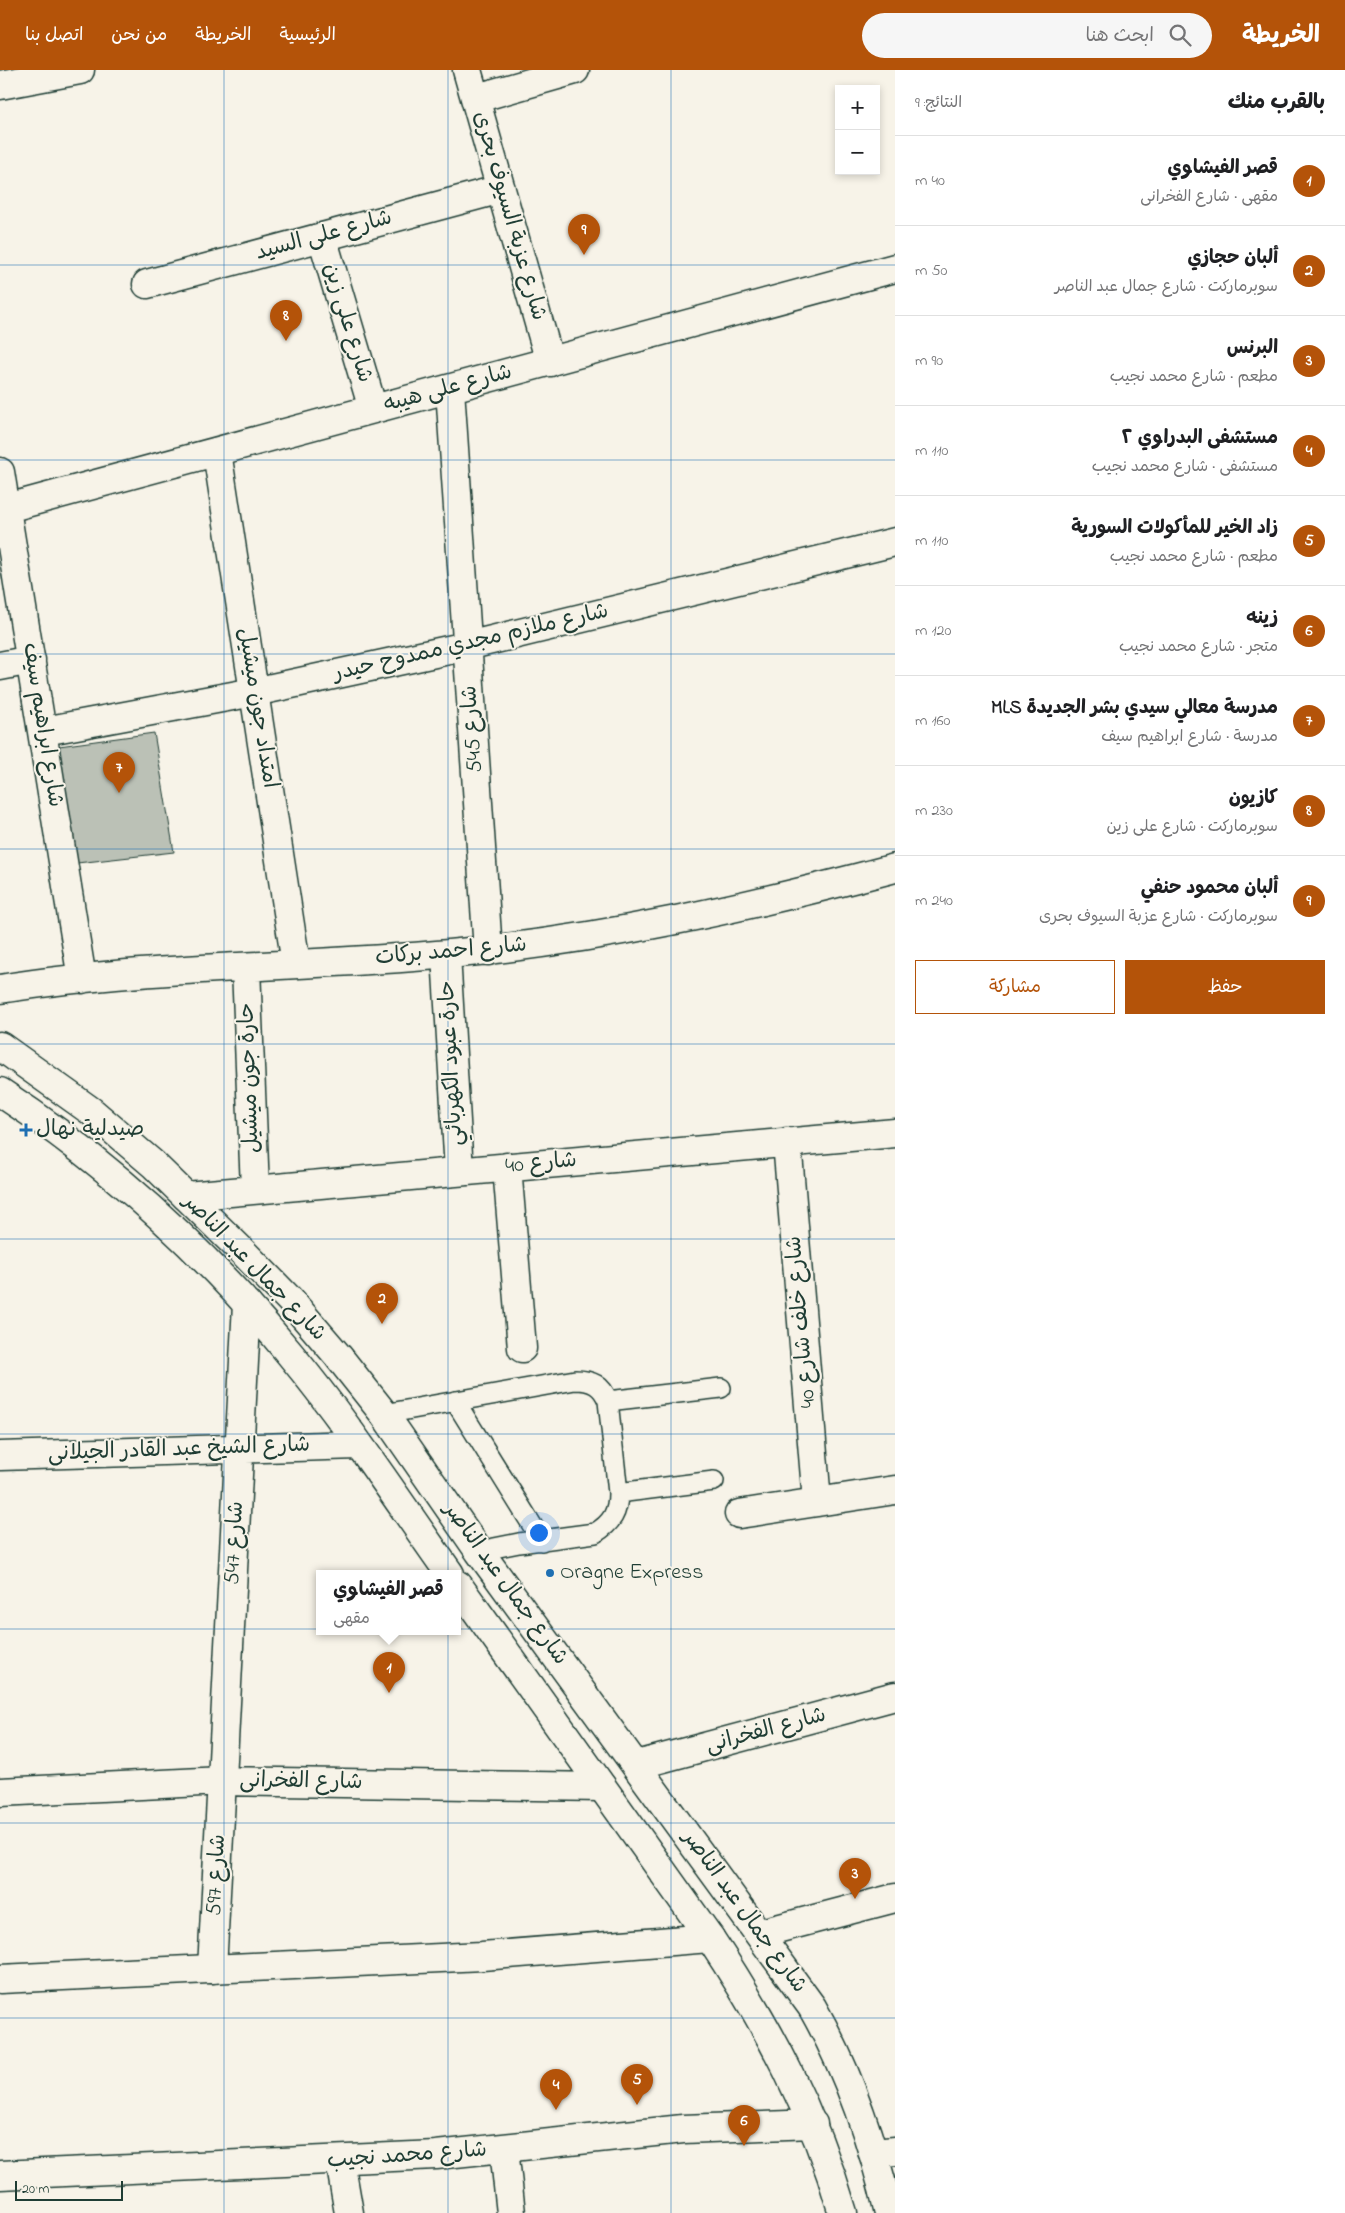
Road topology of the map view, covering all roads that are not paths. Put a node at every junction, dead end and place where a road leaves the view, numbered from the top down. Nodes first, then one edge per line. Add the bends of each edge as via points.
1 (80, 70) edge
2 (467, 70) edge
3 (575, 70) edge
4 (36, 74) edge
5 (0, 85) edge
6 (476, 98) junction
7 (501, 189) junction
8 (322, 237) junction
9 (895, 268) edge
10 (147, 284) dead end
11 (550, 362) junction
12 (450, 389) junction
13 (373, 409) junction
14 (217, 452) junction
15 (0, 472) edge
16 (3, 509) edge
17 (895, 542) edge
18 (467, 646) junction
19 (32, 660) junction
20 (0, 666) edge
21 (254, 692) junction
22 (44, 731) junction
23 (895, 868) edge
24 (488, 951) junction
25 (446, 955) junction
26 (296, 964) junction
27 (246, 968) junction
28 (82, 979) junction
29 (0, 989) edge
30 (0, 1046) edge
31 (0, 1092) edge
32 (895, 1133) edge
33 (787, 1142) junction
34 (507, 1167) junction
35 (459, 1171) junction
36 (255, 1189) junction
37 (186, 1196) junction
38 (247, 1304) junction
39 (522, 1348) dead end
40 (721, 1388) dead end
41 (455, 1401) junction
42 (608, 1401) junction
43 (384, 1414) junction
44 (358, 1445) junction
45 (240, 1449) junction
46 (0, 1456) edge
47 (714, 1481) dead end
48 (895, 1490) edge
49 (618, 1493) junction
50 (817, 1502) junction
51 (739, 1514) dead end
52 (542, 1541) junction
53 (480, 1551) junction
54 (447, 1570) edge
55 (461, 1589) edge
56 (895, 1696) edge
57 (637, 1765) junction
58 (222, 1781) junction
59 (602, 1787) junction
60 (0, 1792) edge
61 (895, 1898) edge
62 (761, 1934) junction
63 (710, 1938) junction
64 (212, 1969) junction
65 (0, 1980) edge
66 (813, 2124) junction
67 (504, 2149) junction
68 (884, 2152) edge
69 (340, 2161) junction
70 (0, 2175) edge
71 (348, 2213) edge
72 (511, 2213) edge
73 (843, 2213) edge
74 (889, 2213) edge

1 - 4 street
2 - 6 street, شارع عزبة السيوف بحرى
3 - 6 street
4 - 5 street
6 - 7 street, شارع عزبة السيوف بحرى
7 - 8 street, شارع على السيد
7 - 11 street, شارع عزبة السيوف بحرى
8 - 10 street, شارع على السيد
8 - 13 street, شارع على زين
9 - 11 street, شارع على هيبه
11 - 12 street, شارع على هيبه
12 - 13 street, شارع على هيبه
12 - 18 street, شارع 545
13 - 14 street, شارع على هيبه
14 - 16 street, شارع على هيبه
14 - 21 street, امتداد جون ميشيل
15 - 16 street, شارع ابراهيم سيف
16 - 19 street, شارع ابراهيم سيف
17 - 18 street, شارع ملازم مجدي ممدوح حيدر
18 - 21 street, شارع ملازم مجدي ممدوح حيدر
18 - 24 street, شارع 545
19 - 20 street
19 - 22 street, شارع ابراهيم سيف
21 - 22 street, شارع ملازم مجدي ممدوح حيدر
21 - 26 street, امتداد جون ميشيل
22 - 28 street, شارع ابراهيم سيف
23 - 24 street, شارع احمد بركات via 703,916 566,941
24 - 25 street, شارع احمد بركات
25 - 26 street, شارع احمد بركات
25 - 35 street, حارة عبود الكهربائي
26 - 27 street, شارع احمد بركات
27 - 28 street, شارع احمد بركات
27 - 36 street, حارة جون ميشيل
28 - 29 street, شارع احمد بركات
30 - 37 street, شارع جمال عبد الناصر via 90,1112
31 - 38 street, شارع جمال عبد الناصر via 88,1155 146,1203
32 - 33 street, شارع 40
33 - 34 street, شارع 40
33 - 50 street, شارع خلف شارع 40
34 - 35 street, شارع 40
34 - 39 street
35 - 36 street, شارع 40
36 - 37 street, شارع 40
37 - 43 street, شارع جمال عبد الناصر via 290,1300
38 - 44 street, شارع جمال عبد الناصر via 292,1356
38 - 45 street, شارع 547
40 - 42 lane
41 - 42 lane via 576,1380 592,1381 600,1386
41 - 43 lane
41 - 52 lane
42 - 49 lane
43 - 53 street, شارع جمال عبد الناصر
44 - 45 street, شارع الشيخ عبد القادر الجيلانى
44 - 54 street, شارع جمال عبد الناصر
45 - 46 street, شارع الشيخ عبد القادر الجيلانى
45 - 58 street, شارع 547
47 - 49 lane
48 - 50 street
49 - 52 lane via 614,1517 596,1533
50 - 51 street
52 - 53 lane
53 - 57 street, شارع جمال عبد الناصر
55 - 59 street, شارع جمال عبد الناصر
56 - 57 street, شارع الفخرانى
57 - 62 street, شارع جمال عبد الناصر
58 - 59 street, شارع الفخرانى
58 - 60 street, شارع الفخرانى
58 - 64 street, شارع 597
59 - 63 street, شارع جمال عبد الناصر
61 - 62 street
62 - 68 street, شارع جمال عبد الناصر via 812,2007 833,2044
63 - 64 street via 510,1954
63 - 66 street, شارع جمال عبد الناصر via 784,2059
64 - 65 street
66 - 67 street, شارع محمد نجيب via 674,2130
66 - 73 street, شارع جمال عبد الناصر
67 - 69 street, شارع محمد نجيب
67 - 72 street
68 - 74 street, شارع جمال عبد الناصر
69 - 70 street, شارع محمد نجيب
69 - 71 street

